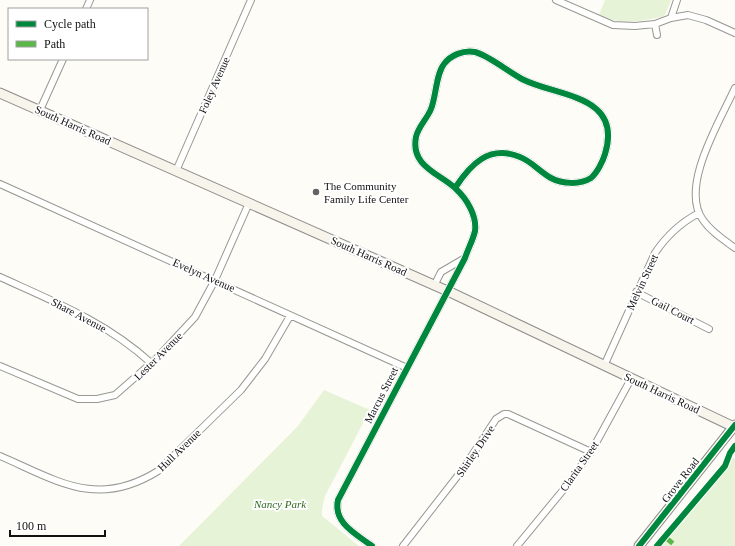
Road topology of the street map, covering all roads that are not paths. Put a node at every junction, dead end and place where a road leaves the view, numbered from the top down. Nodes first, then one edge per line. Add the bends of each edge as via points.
1 (251, 0) edge
2 (556, 0) edge
3 (677, 0) edge
4 (671, 18) junction
5 (655, 24) junction
6 (735, 33) edge
7 (658, 35) dead end
8 (63, 60) edge
9 (735, 88) edge
10 (0, 93) edge
11 (40, 110) junction
12 (176, 171) junction
13 (0, 184) edge
14 (455, 188) junction
15 (249, 203) junction
16 (699, 213) junction
17 (735, 248) edge
18 (465, 258) junction
19 (0, 277) edge
20 (215, 280) junction
21 (434, 286) junction
22 (447, 291) junction
23 (636, 292) junction
24 (290, 316) junction
25 (709, 329) dead end
26 (151, 363) junction
27 (0, 366) edge
28 (604, 366) junction
29 (407, 368) junction
30 (631, 379) junction
31 (734, 426) edge
32 (591, 452) junction
33 (0, 456) edge
34 (372, 546) edge
35 (402, 546) edge
36 (517, 546) edge
37 (639, 546) edge

1 - 12 street, Foley Avenue
2 - 5 street via 613,25
3 - 4 street
4 - 5 street
4 - 6 street via 688,15
5 - 7 street
8 - 11 street
9 - 16 street via 698,170 695,194
10 - 11 main road, South Harris Road
11 - 12 main road, South Harris Road
12 - 15 main road, South Harris Road
13 - 20 street, Evelyn Avenue
14 - 14 street, Marcus Street via 468,168 481,159 500,153 520,157 553,179 563,182 578,183 591,178 603,159 607,145 608,136 604,119 596,109 580,98 525,80 476,52 458,53 443,65 439,72 437,91 431,109 419,129 416,143 421,162
14 - 18 street, Marcus Street via 469,206 475,222 473,237
15 - 20 street, Lester Avenue
15 - 21 main road, South Harris Road
16 - 17 street via 715,233
16 - 23 street, Melvin Street via 679,225 665,238
18 - 21 street via 441,272
18 - 22 street, Marcus Street
19 - 26 street, Share Avenue via 91,319
20 - 24 street, Evelyn Avenue
20 - 26 street, Lester Avenue via 195,317 179,337
21 - 22 main road, South Harris Road
22 - 28 main road, South Harris Road
22 - 29 street, Marcus Street
23 - 25 street, Gail Court
23 - 28 street, Melvin Street
24 - 29 street, Evelyn Avenue
24 - 33 street, Hull Avenue via 265,359 242,390 158,471 141,482 103,491 77,488
26 - 27 street, Lester Avenue via 115,395 97,399 78,399
28 - 30 main road, South Harris Road
29 - 34 street, Marcus Street via 338,500 336,509 346,527
30 - 31 main road, South Harris Road
30 - 32 street, Clarita Street
31 - 37 main road, Grove Road
32 - 35 street, Shirley Drive via 504,414 496,419 444,494
32 - 36 street, Clarita Street via 564,490

